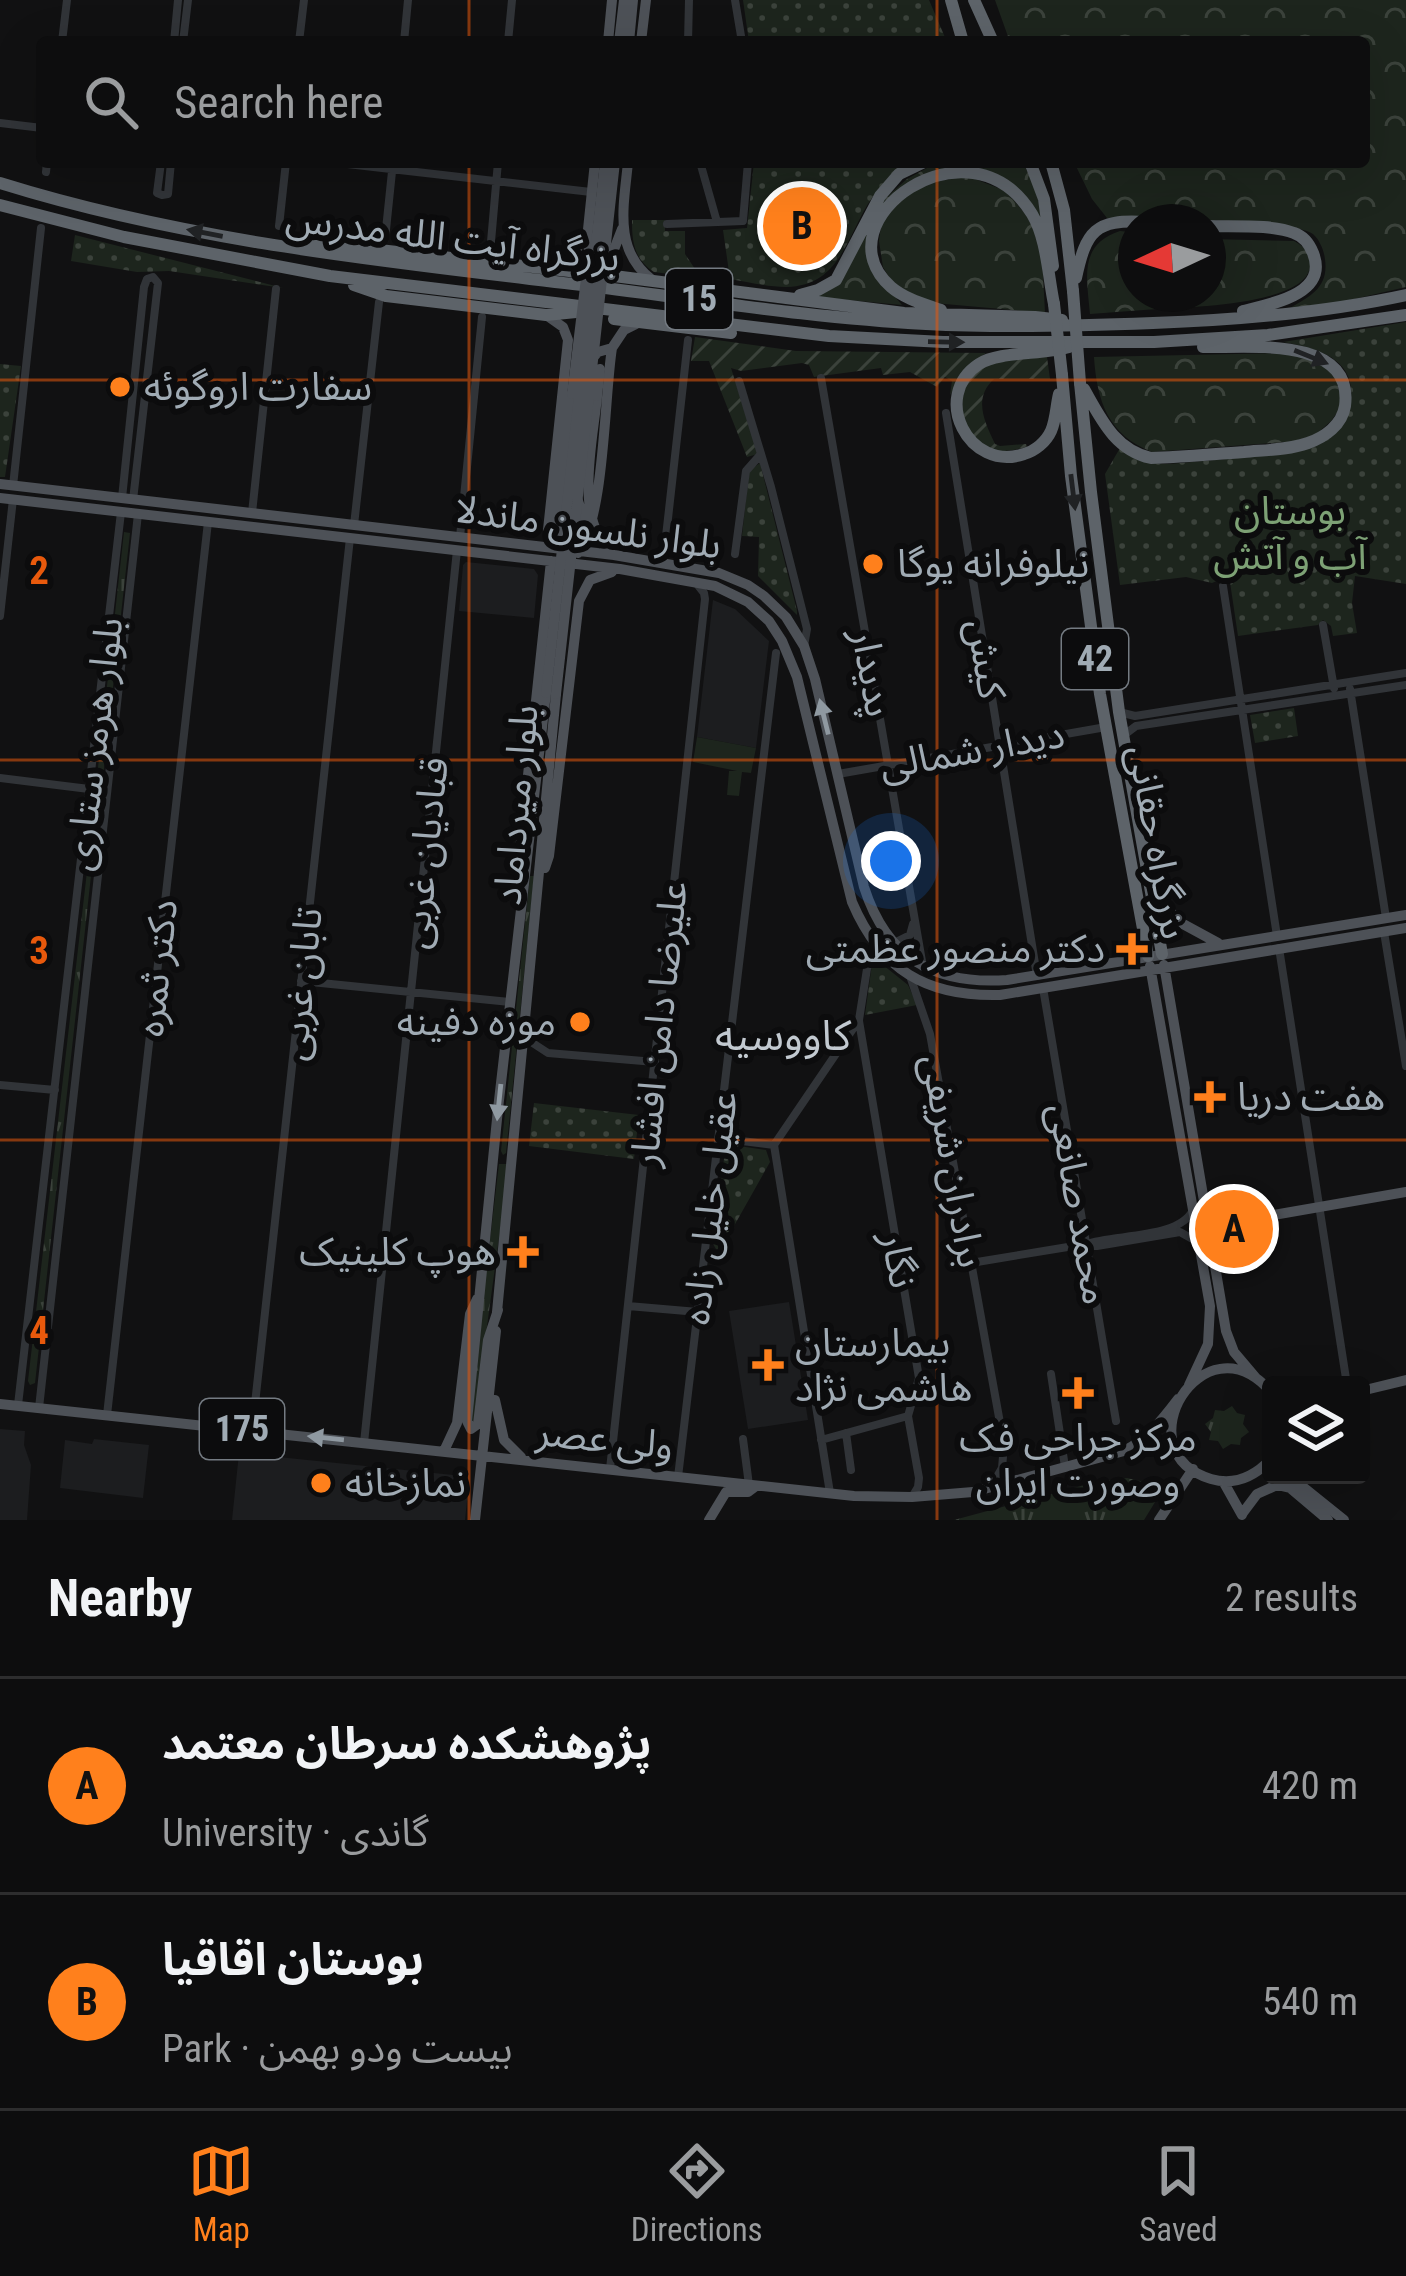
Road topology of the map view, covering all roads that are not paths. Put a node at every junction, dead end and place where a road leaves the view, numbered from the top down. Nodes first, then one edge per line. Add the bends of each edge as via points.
1 (67, 0) edge
2 (178, 0) edge
3 (188, 0) edge
4 (304, 0) edge
5 (409, 0) edge
6 (512, 0) edge
7 (646, 0) edge
8 (689, 0) edge
9 (735, 0) edge
10 (951, 0) edge
11 (974, 0) edge
12 (625, 3) edge
13 (63, 36) edge
14 (175, 36) edge
15 (184, 36) edge
16 (300, 36) edge
17 (405, 36) edge
18 (509, 36) edge
19 (611, 36) edge
20 (620, 36) edge
21 (628, 36) edge
22 (642, 36) edge
23 (688, 36) edge
24 (741, 36) edge
25 (961, 36) edge
26 (990, 36) edge
27 (0, 123) edge
28 (36, 127) edge
29 (161, 168) edge
30 (169, 168) edge
31 (285, 168) edge
32 (392, 168) edge
33 (406, 168) edge
34 (497, 168) edge
35 (594, 168) edge
36 (605, 168) edge
37 (614, 168) edge
38 (627, 168) edge
39 (702, 168) edge
40 (747, 168) edge
41 (912, 168) edge
42 (1032, 168) edge
43 (1053, 168) edge
44 (496, 181) junction
45 (0, 183) edge
46 (592, 192) junction
47 (0, 205) edge
48 (605, 211) junction
49 (717, 222) junction
50 (1118, 223) edge
51 (667, 224) dead end
52 (588, 225) junction
53 (279, 226) dead end
54 (1226, 227) edge
55 (41, 228) dead end
56 (622, 229) junction
57 (385, 239) dead end
58 (247, 242) junction
59 (490, 253) dead end
60 (557, 269) junction
61 (330, 276) junction
62 (654, 281) junction
63 (276, 289) dead end
64 (1073, 291) junction
65 (1406, 295) edge
66 (767, 296) junction
67 (379, 302) dead end
68 (1054, 304) junction
69 (950, 313) junction
70 (546, 315) junction
71 (1406, 315) edge
72 (482, 317) dead end
73 (1196, 321) junction
74 (639, 323) junction
75 (1099, 325) junction
76 (975, 326) junction
77 (688, 340) dead end
78 (899, 341) junction
79 (1087, 342) junction
80 (1154, 342) junction
81 (612, 348) junction
82 (1062, 376) junction
83 (821, 378) dead end
84 (739, 380) dead end
85 (1080, 383) junction
86 (946, 413) dead end
87 (761, 454) junction
88 (6, 492) edge
89 (127, 497) junction
90 (138, 514) junction
91 (252, 514) junction
92 (592, 519) junction
93 (208, 522) junction
94 (553, 525) junction
95 (119, 530) junction
96 (136, 532) junction
97 (352, 532) junction
98 (458, 544) junction
99 (527, 545) junction
100 (735, 554) dead end
101 (614, 556) junction
102 (586, 557) junction
103 (551, 561) junction
104 (663, 563) junction
105 (620, 569) junction
106 (695, 582) junction
107 (1223, 586) dead end
108 (546, 613) junction
109 (0, 616) edge
110 (576, 618) junction
111 (1323, 625) dead end
112 (804, 646) junction
113 (776, 653) dead end
114 (1406, 674) edge
115 (1406, 685) edge
116 (1350, 689) junction
117 (1334, 692) junction
118 (551, 694) junction
119 (1243, 705) junction
120 (1119, 712) junction
121 (1106, 727) junction
122 (1123, 736) junction
123 (1000, 746) junction
124 (888, 765) junction
125 (838, 774) junction
126 (0, 778) edge
127 (89, 789) junction
128 (539, 889) junction
129 (1150, 892) junction
130 (1406, 915) edge
131 (914, 917) junction
132 (520, 919) junction
133 (1385, 925) junction
134 (1406, 928) edge
135 (1278, 942) junction
136 (893, 943) junction
137 (1221, 945) junction
138 (869, 956) dead end
139 (1152, 961) junction
140 (923, 967) junction
141 (1126, 974) junction
142 (910, 976) junction
143 (301, 981) junction
144 (1040, 982) junction
145 (411, 992) junction
146 (510, 1002) junction
147 (1157, 1005) junction
148 (859, 1020) junction
149 (525, 1038) junction
150 (655, 1062) junction
151 (1406, 1066) edge
152 (0, 1085) edge
153 (55, 1090) junction
154 (515, 1129) junction
155 (718, 1138) junction
156 (495, 1142) junction
157 (774, 1144) junction
158 (1406, 1192) edge
159 (1319, 1206) junction
160 (1199, 1208) junction
161 (1276, 1213) junction
162 (1086, 1244) junction
163 (1205, 1244) junction
164 (971, 1263) junction
165 (481, 1291) junction
166 (628, 1306) junction
167 (497, 1310) junction
168 (698, 1312) junction
169 (1051, 1374) dead end
170 (1346, 1376) edge
171 (1406, 1380) edge
172 (1262, 1381) edge
173 (492, 1383) junction
174 (1262, 1383) edge
175 (21, 1384) junction
176 (1189, 1385) junction
177 (41, 1386) junction
178 (1370, 1389) edge
179 (1178, 1399) junction
180 (0, 1404) edge
181 (18, 1406) junction
182 (39, 1408) junction
183 (107, 1415) junction
184 (908, 1415) junction
185 (1116, 1421) dead end
186 (252, 1430) junction
187 (846, 1433) junction
188 (743, 1439) dead end
189 (821, 1440) junction
190 (364, 1442) junction
191 (444, 1451) junction
192 (486, 1455) junction
193 (523, 1460) junction
194 (1262, 1466) edge
195 (1065, 1468) junction
196 (610, 1469) junction
197 (1193, 1469) junction
198 (851, 1470) dead end
199 (678, 1477) junction
200 (1223, 1481) junction
201 (1299, 1484) edge
202 (752, 1485) junction
203 (991, 1488) junction
204 (830, 1493) junction
205 (912, 1498) junction
206 (1242, 1517) edge
207 (475, 1520) edge
208 (709, 1520) edge
209 (1159, 1520) edge
210 (1328, 1520) edge
211 (1344, 1520) edge

1 - 13 street
2 - 14 street
3 - 15 street
4 - 16 street
5 - 17 street
6 - 18 street
7 - 22 main road
8 - 23 street
9 - 24 street
10 - 25 highway
11 - 26 highway
12 - 19 main road
12 - 20 main road
12 - 21 main road
27 - 28 street
29 - 30 street via 163,193
31 - 53 street
32 - 57 street
33 - 44 street
34 - 44 street
35 - 46 main road
36 - 48 main road, بلوار میرداماد, bridge
37 - 48 main road, بلوار میرداماد, bridge
38 - 56 main road
39 - 49 street
40 - 49 street via 743,221
41 - 66 highway via 880,196 832,284
42 - 68 highway, بزرگراه حقانی / 42 via 1051,235
43 - 64 highway, بزرگراه حقانی / 42
44 - 46 street
44 - 59 street
58 -> 45 highway, بزرگراه آیت الله مدرس / 15
46 - 52 main road
47 - 61 highway, بزرگراه آیت الله مدرس / 15
48 - 92 main road, bridge via 610,271
48 - 94 main road, bridge via 586,267
48 - 118 main road, بلوار میرداماد, bridge
49 - 51 street
50 - 64 highway via 1092,233
52 - 56 main road via 587,248 597,255 612,251
52 - 60 main road
54 - 73 highway via 1298,234 1310,246 1315,272 1288,298
55 - 88 street
56 - 62 main road via 633,261
58 - 60 highway
58 - 76 highway, بزرگراه آیت الله مدرس / 15 via 801,312
60 - 62 highway
61 - 70 highway via 386,296
61 - 78 highway, بزرگراه آیت الله مدرس / 15
62 - 66 highway
63 - 91 street
64 - 85 highway, بزرگراه حقانی / 42, bridge
65 - 73 highway, بزرگراه آیت الله مدرس / 15
66 - 69 highway
67 - 97 street, تابان غربی
68 - 69 highway via 1039,232 1024,203 994,181 950,173 901,192 882,214 873,243 890,286
68 - 82 highway, بزرگراه حقانی / 42, bridge
69 - 75 highway
69 - 76 highway
70 - 74 highway
70 - 94 main road via 568,340
71 - 80 highway, بزرگراه آیت الله مدرس / 15
72 - 98 street, قبادیان غربی
73 - 75 highway, بزرگراه آیت الله مدرس / 15
74 - 78 highway via 857,346
74 - 81 main road
75 - 76 highway, بزرگراه آیت الله مدرس / 15
77 - 104 street
78 -> 79 highway, بزرگراه آیت الله مدرس / 15
79 - 80 highway, بزرگراه آیت الله مدرس / 15
79 - 82 highway via 976,366 956,398 962,432 980,451 1001,457 1035,450 1052,431
80 -> 85 highway via 1311,354 1340,374 1344,412 1306,444 1151,458 1115,438
81 - 92 main road
81 - 94 main road via 589,362 574,489 583,525 567,537
82 -> 121 highway, بزرگراه حقانی / 42
83 - 124 street, پدیدار
84 - 87 street
85 - 120 highway, بزرگراه حقانی / 42
86 - 123 street, کیش
87 - 100 street via 746,470
87 - 112 street via 807,628
88 - 89 main road, بلوار نلسون ماندلا
88 - 109 street
89 - 89 street via 158,283 153,277 144,287
89 - 90 main road, بلوار نلسون ماندلا
89 - 91 main road, بلوار نلسون ماندلا
89 - 95 street, بلوار هرمز ستاری
90 - 93 main road, بلوار نلسون ماندلا
90 - 96 street, بلوار هرمز ستاری
91 - 97 main road, بلوار نلسون ماندلا
92 - 101 main road
92 - 102 main road
93 - 97 main road, بلوار نلسون ماندلا
93 - 183 street, دکتر ثمره
94 - 99 main road
95 - 96 street
95 - 127 street, بلوار هرمز ستاری
96 - 177 street, بلوار هرمز ستاری
97 - 98 main road, بلوار نلسون ماندلا
97 - 143 street, تابان غربی
98 - 99 main road, بلوار نلسون ماندلا
98 - 103 main road, بلوار نلسون ماندلا
98 - 145 street, قبادیان غربی
99 - 102 main road, بلوار نلسون ماندلا
101 - 102 main road, بلوار نلسون ماندلا
101 - 104 main road, بلوار نلسون ماندلا
102 - 103 main road, بلوار نلسون ماندلا
102 - 105 main road, بلوار نلسون ماندلا
103 - 108 main road
104 - 112 main road, بلوار نلسون ماندلا via 748,585 786,617
105 - 106 main road, بلوار نلسون ماندلا
105 - 110 main road via 587,584
106 - 142 main road, بلوار نلسون ماندلا via 748,602 782,641 852,902 875,944
106 - 150 street, علیرضا دامن افشار via 705,599
107 - 119 street
108 - 110 main road via 562,603
108 - 132 main road via 516,887
110 - 128 main road
111 - 117 street
125 -> 112 main road, بلوار نلسون ماندلا
113 - 155 street, عقیل خلیل زاده
114 - 116 street
115 - 116 street
116 - 117 street
116 - 133 street
117 - 119 street
118 - 128 main road, بلوار میرداماد
118 - 132 main road, بلوار میرداماد
119 - 120 street
119 - 122 street via 1136,726
119 - 135 street
120 - 122 highway, بزرگراه حقانی / 42
121 - 123 street, دیدار شمالی
121 - 139 highway, بزرگراه حقانی / 42
122 - 129 highway, بزرگراه حقانی / 42
123 - 124 street, دیدار شمالی
123 - 144 street, کیش
124 - 125 street, دیدار شمالی
124 - 131 street, پدیدار
125 - 136 main road, بلوار نلسون ماندلا via 864,887
126 - 127 street
127 - 153 street, بلوار هرمز ستاری
128 - 149 main road, بلوار میرداماد
129 - 137 main road via 1183,925
129 - 139 highway, بزرگراه حقانی / 42
130 - 133 main road, بلوار نلسون ماندلا
131 - 136 street via 910,935
131 - 140 street, پدیدار
132 - 146 main road, بلوار میرداماد
133 - 134 main road, بلوار نلسون ماندلا
133 - 135 main road, بلوار نلسون ماندلا
133 - 151 street
135 - 137 main road, بلوار نلسون ماندلا
135 - 139 main road, بلوار نلسون ماندلا
135 - 159 street
136 - 140 main road, بلوار نلسون ماندلا
137 - 139 main road, بلوار نلسون ماندلا
138 - 148 street
139 - 141 main road, بلوار نلسون ماندلا
139 - 144 main road, بلوار نلسون ماندلا
139 - 147 main road, بزرگراه حقانی / 42
139 - 160 main road, بزرگراه حقانی / 42
140 - 144 main road, بلوار نلسون ماندلا via 963,981
141 - 144 main road, بلوار نلسون ماندلا
141 - 147 main road
142 - 144 main road, بلوار نلسون ماندلا via 975,995
142 - 164 street, برادران شریفی via 930,1034
143 - 145 street
143 - 186 street, تابان غربی
144 - 162 street, محمد صانعی
145 - 146 street
145 - 190 street, قبادیان غربی
146 -> 156 main road, بلوار میرداماد
147 - 160 main road, بزرگراه حقانی / 42
148 - 157 street
148 - 184 street, نگار via 920,1378
149 - 150 street via 548,1053
149 - 154 main road, بلوار میرداماد
150 - 166 street, علیرضا دامن افشار
152 - 153 street
153 - 175 street, بلوار هرمز ستاری
154 - 156 main road via 506,1161 497,1159
154 - 167 main road, بلوار میرداماد
155 - 157 street
155 - 168 street, عقیل خلیل زاده
156 - 165 main road, بلوار میرداماد
157 - 189 street
158 - 159 main road
159 - 161 main road
159 - 170 street
160 - 161 main road
160 - 162 street via 1176,1227
160 - 163 main road, بزرگراه حقانی / 42
161 - 163 main road via 1224,1226
162 - 163 street via 1180,1232
162 - 164 street
162 - 185 street, محمد صانعی
163 - 172 main road, بزرگراه حقانی / 42 via 1234,1352
163 - 176 main road, بزرگراه حقانی / 42 via 1210,1332
164 - 203 street, برادران شریفی via 1005,1454
165 - 167 main road, بلوار میرداماد via 472,1429
165 - 191 main road via 470,1314 457,1423
166 - 168 street
166 - 196 street, علیرضا دامن افشار
167 - 173 main road, بلوار میرداماد
168 - 199 street, عقیل خلیل زاده
169 - 195 street
171 - 178 main road
173 - 192 main road, بلوار میرداماد
173 - 193 main road via 500,1433
174 - 176 main road via 1222,1370
175 - 177 street
175 - 181 street, بلوار هرمز ستاری
176 - 179 main road, بزرگراه حقانی
177 - 182 street, بلوار هرمز ستاری
179 - 195 main road, ولی عصر / 175 via 1136,1444
179 - 197 main road via 1172,1437
180 - 181 main road, ولی عصر / 175
181 - 182 main road, ولی عصر / 175
182 - 183 main road, ولی عصر / 175
183 - 186 main road, ولی عصر / 175
184 - 187 street
184 - 205 street, نگار via 920,1478
190 -> 186 main road, ولی عصر / 175
187 - 189 street
187 - 198 street
188 - 202 street
189 - 204 street
190 - 191 main road, ولی عصر / 175
191 - 192 main road, ولی عصر / 175
192 - 193 main road, ولی عصر / 175
192 - 207 main road, بلوار میرداماد
193 - 196 main road, ولی عصر / 175
194 - 200 main road
195 - 203 main road, ولی عصر / 175
196 - 199 main road, ولی عصر / 175
197 - 200 main road
197 - 209 main road
199 - 202 main road, ولی عصر / 175
200 - 206 main road
201 - 211 main road
202 - 204 main road, ولی عصر / 175
202 - 208 main road via 726,1492
203 - 205 main road, ولی عصر / 175
204 - 205 main road, ولی عصر / 175
206 - 210 main road via 1257,1494 1277,1484

